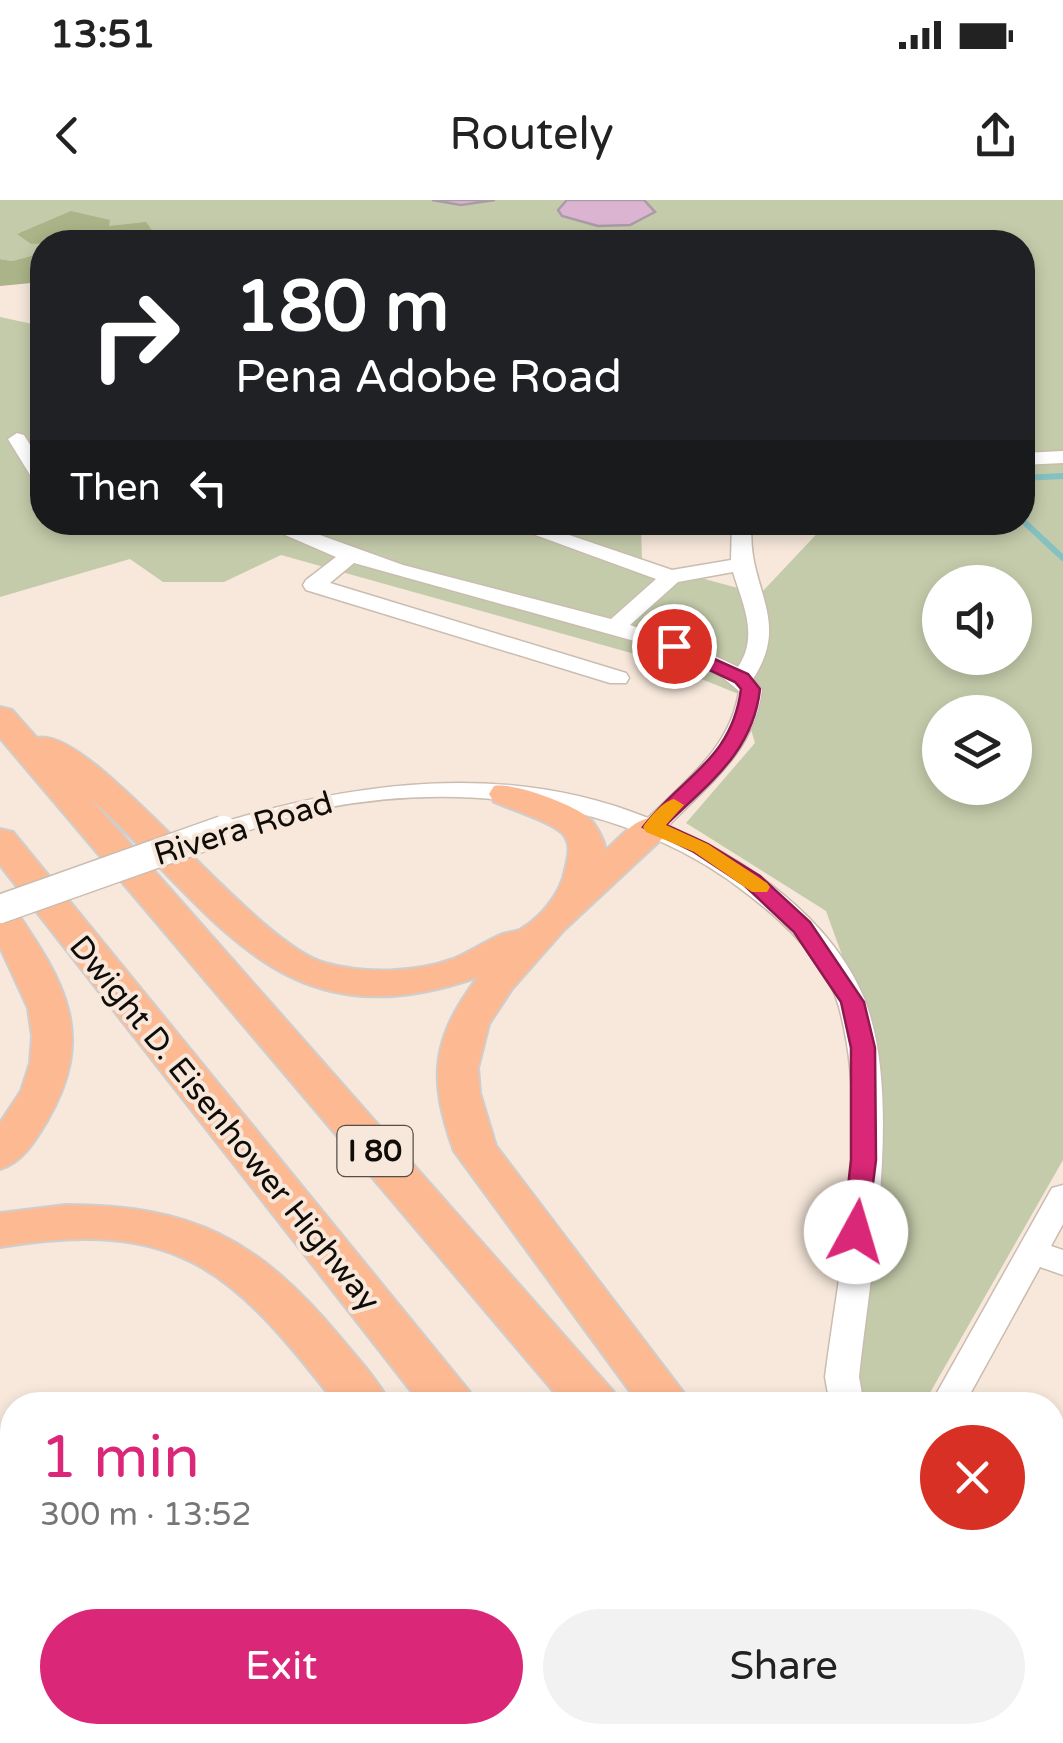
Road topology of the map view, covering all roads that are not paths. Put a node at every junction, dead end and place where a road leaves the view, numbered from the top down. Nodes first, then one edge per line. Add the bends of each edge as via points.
1 (17, 440) dead end
2 (1063, 457) edge
3 (1035, 458) edge
4 (30, 460) edge
5 (299, 535) edge
6 (548, 535) edge
7 (741, 535) edge
8 (350, 554) junction
9 (739, 565) junction
10 (671, 577) junction
11 (607, 627) junction
12 (565, 662) junction
13 (618, 678) dead end
14 (742, 678) junction
15 (0, 717) edge
16 (506, 794) junction
17 (653, 827) junction
18 (0, 840) edge
19 (580, 892) junction
20 (0, 912) edge
21 (541, 927) junction
22 (0, 1154) edge
23 (1063, 1196) edge
24 (0, 1230) edge
25 (1048, 1257) edge
26 (355, 1392) edge
27 (440, 1392) edge
28 (584, 1392) edge
29 (658, 1392) edge
30 (845, 1392) edge
31 (956, 1392) edge

1 - 4 street
2 - 3 street
5 - 8 street
6 - 10 street
7 - 9 street
8 - 11 street
8 - 12 street via 314,585
9 - 10 street
9 - 14 street via 763,631 759,658
10 - 11 street
11 - 12 street
11 - 14 street via 697,654
12 - 13 street
14 - 17 street via 750,689 747,720 723,757
15 - 21 highway via 83,770 244,928 306,971 354,982 443,977 486,963
15 - 28 highway, I 80
16 - 17 street, Rivera Road
16 - 19 highway via 576,826 588,847
16 - 20 street, Rivera Road, bridge via 422,791 342,798 224,830
17 - 19 highway
17 - 30 street, Rivera Road via 752,880 802,927 852,1002 863,1048 864,1160
18 - 27 highway, Dwight D. Eisenhower Highway
19 - 21 highway
20 - 22 highway via 40,984 55,1037 40,1096
21 - 29 highway via 483,994 465,1026 456,1068 459,1112 504,1190
23 - 25 street
24 - 26 highway via 121,1223 214,1250 265,1288
25 - 31 street

